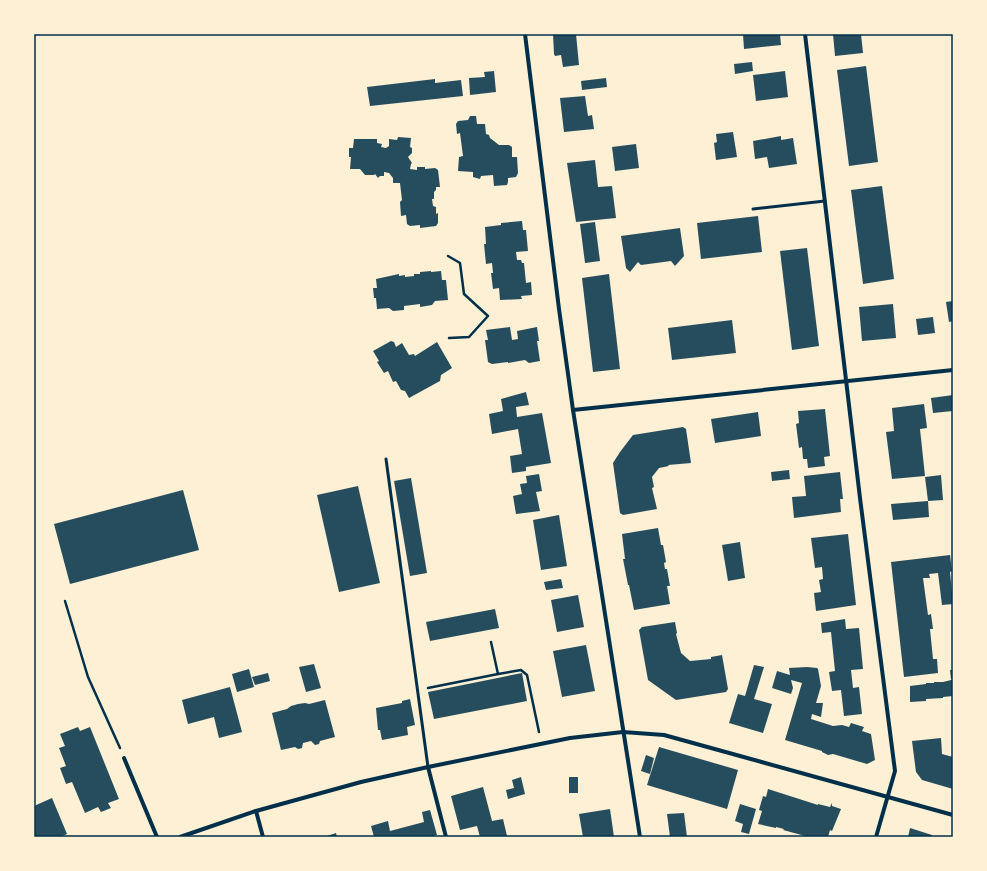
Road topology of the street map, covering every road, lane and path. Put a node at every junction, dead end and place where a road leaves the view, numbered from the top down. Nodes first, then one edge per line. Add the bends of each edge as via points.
1 (525, 34) edge
2 (805, 34) edge
3 (825, 201) junction
4 (753, 209) dead end
5 (448, 256) dead end
6 (449, 338) dead end
7 (953, 370) edge
8 (847, 381) junction
9 (573, 410) junction
10 (386, 459) dead end
11 (65, 601) dead end
12 (491, 642) dead end
13 (498, 674) junction
14 (417, 690) junction
15 (623, 732) junction
16 (541, 744) junction
17 (124, 758) joint
18 (428, 767) junction
19 (888, 796) junction
20 (256, 811) junction
21 (953, 815) edge
22 (157, 837) edge
23 (180, 837) edge
24 (263, 837) edge
25 (446, 837) edge
26 (640, 837) edge
27 (876, 837) edge

1 - 9 street
2 - 3 street
3 - 4 lane
3 - 8 street
5 - 6 path via 460,263 464,294 488,316 469,337
7 - 8 street
8 - 9 street
8 - 19 street via 895,771
9 - 15 street
10 - 14 lane
11 - 17 path via 88,677
12 - 13 path
13 - 14 path
13 - 16 path via 521,670 527,675
14 - 18 lane
15 - 16 street
15 - 19 street via 664,735
15 - 26 street
16 - 18 street
17 - 22 street
18 - 20 street via 361,782
18 - 25 street
19 - 21 street
19 - 27 street
20 - 23 street
20 - 24 street

